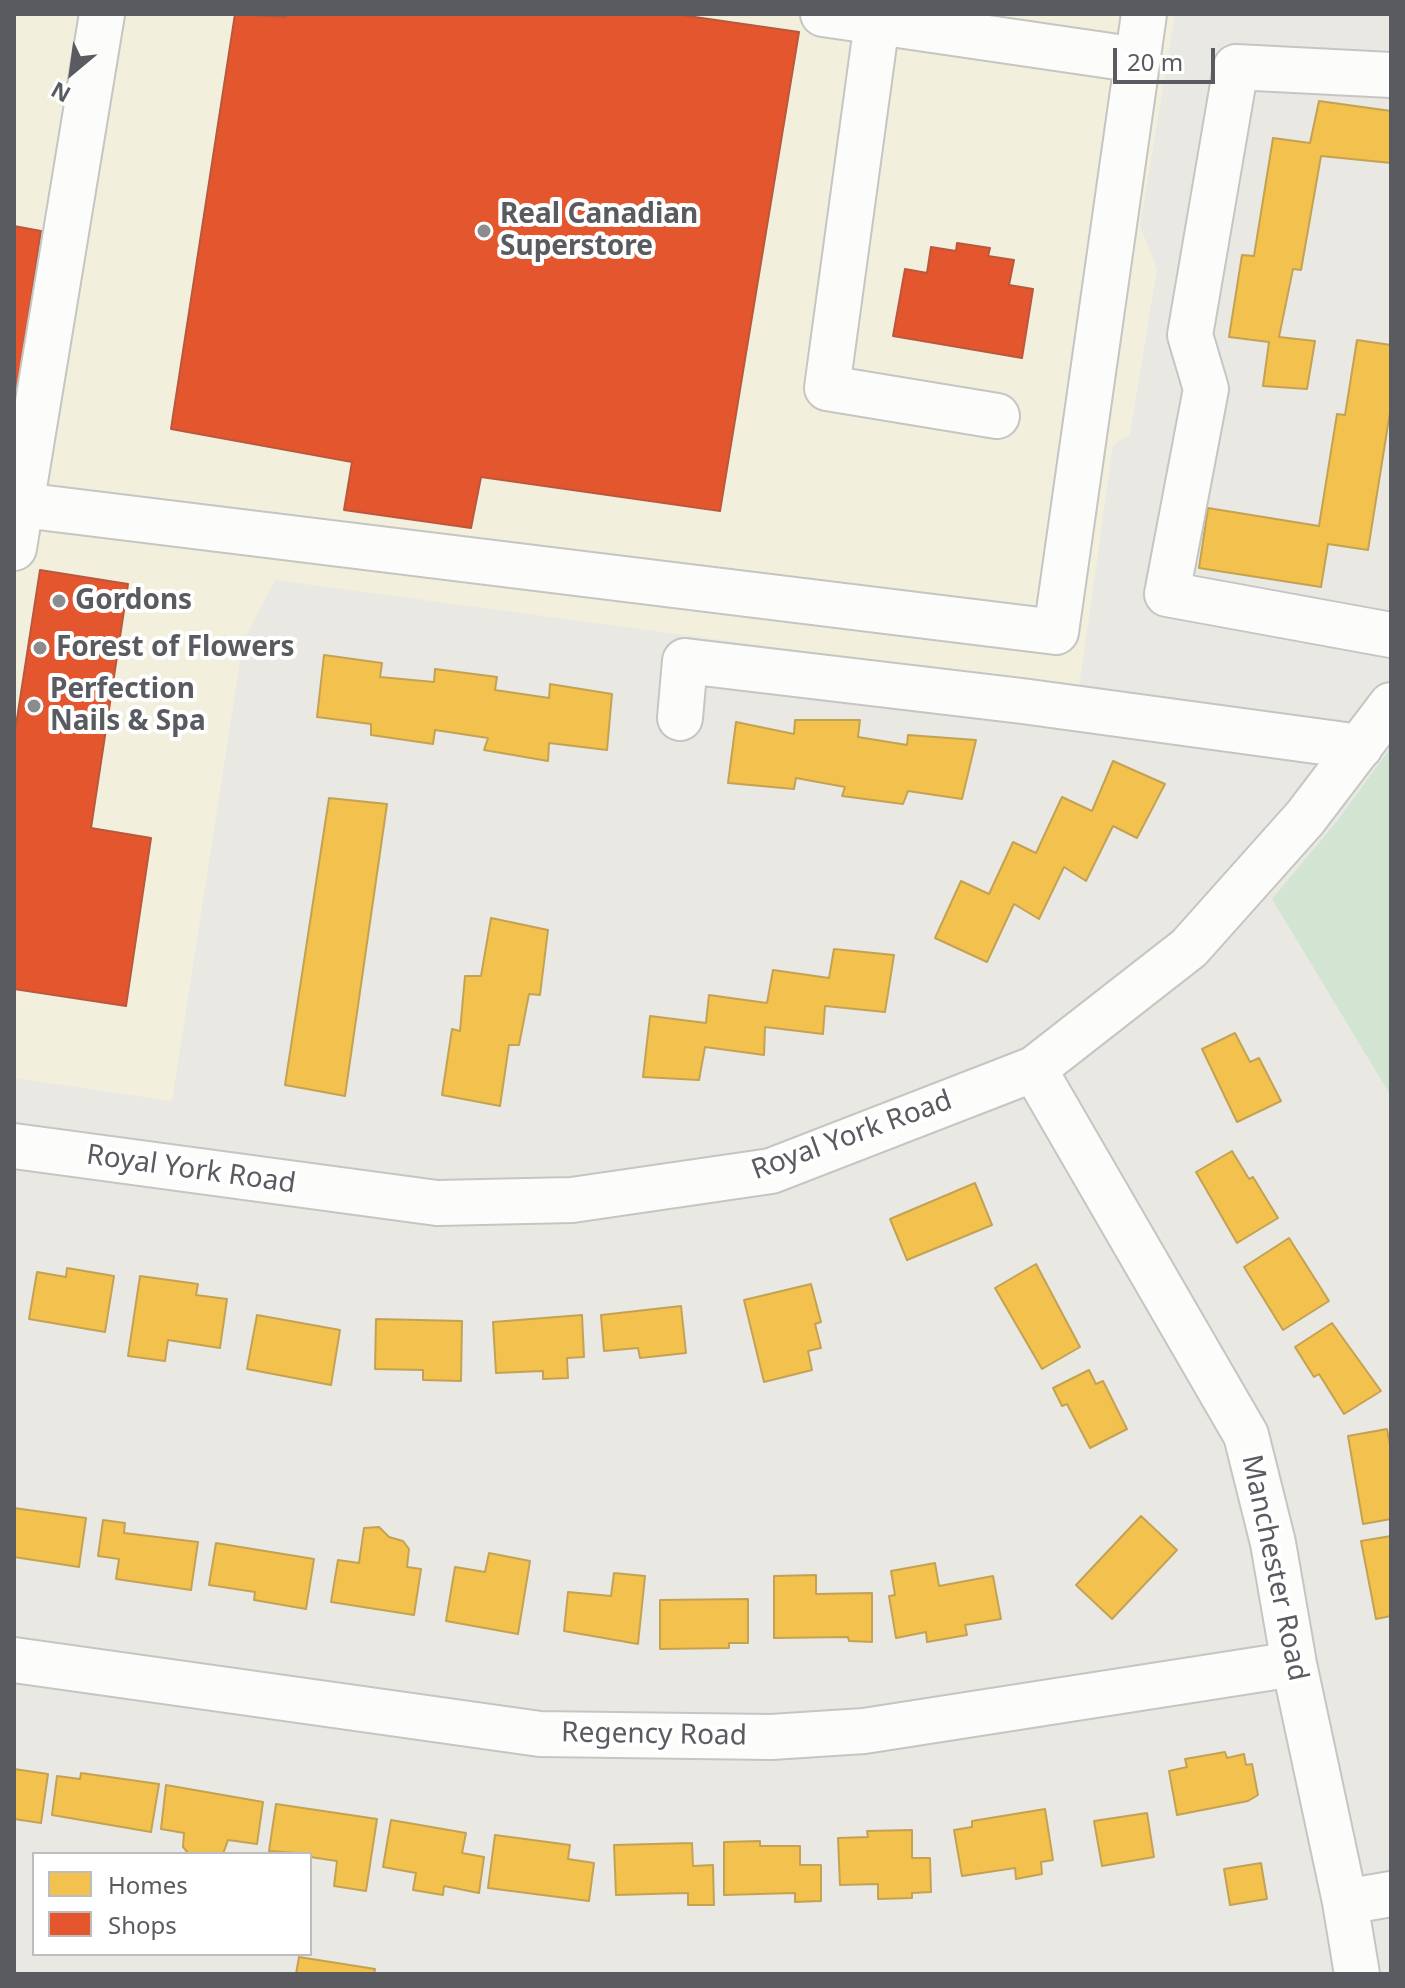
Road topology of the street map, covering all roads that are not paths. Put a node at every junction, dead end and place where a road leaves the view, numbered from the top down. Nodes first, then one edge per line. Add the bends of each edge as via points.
1 (102, 14) edge
2 (823, 14) edge
3 (1144, 14) edge
4 (877, 22) junction
5 (1138, 60) junction
6 (1391, 75) edge
7 (997, 416) dead end
8 (18, 505) edge
9 (14, 548) edge
10 (1391, 635) edge
11 (1391, 705) edge
12 (680, 718) dead end
13 (1360, 747) junction
14 (1034, 1069) junction
15 (14, 1146) edge
16 (14, 1660) edge
17 (1294, 1664) junction
18 (1391, 1894) edge
19 (1345, 1902) junction
20 (1357, 1974) edge

1 - 8 street
2 - 4 street
3 - 5 street
4 - 5 street
4 - 7 street via 827,388
5 - 8 street via 1056,632
6 - 10 street via 1236,67 1190,335 1206,389 1167,594
8 - 9 street
11 - 13 street, Royal York Road
12 - 13 street via 685,661
13 - 14 street, Royal York Road via 1305,818 1189,948
14 - 15 street, Royal York Road via 771,1171 572,1200 437,1203
14 - 17 street, Manchester Road via 1246,1435 1273,1543
16 - 17 street, Regency Road via 540,1734 771,1737 864,1731
17 - 19 street, Manchester Road
18 - 19 street
19 - 20 street, Manchester Road

